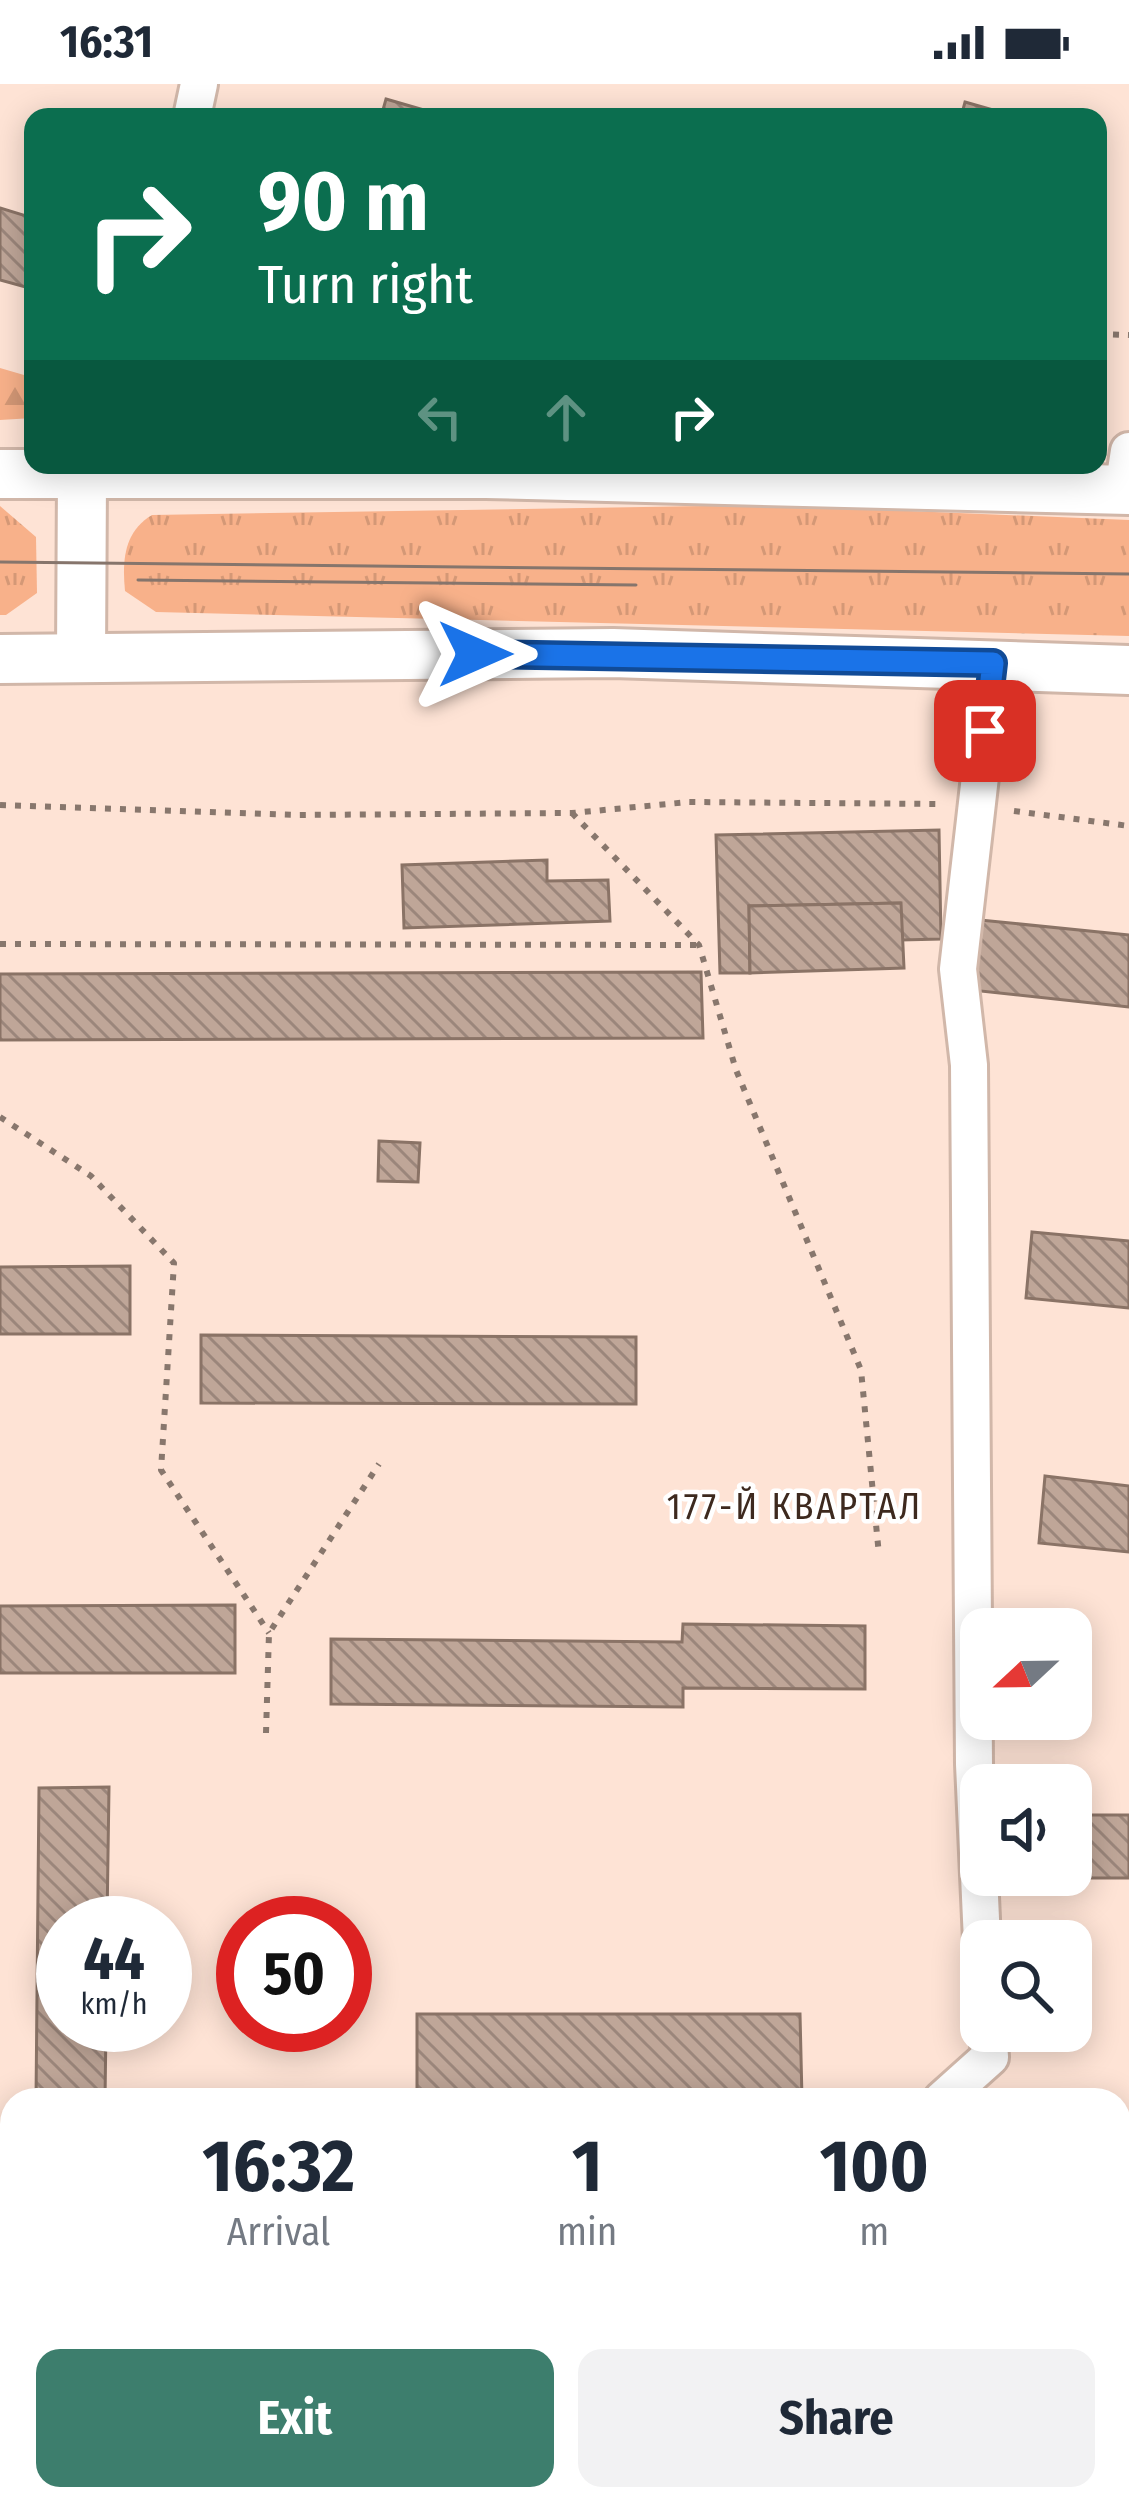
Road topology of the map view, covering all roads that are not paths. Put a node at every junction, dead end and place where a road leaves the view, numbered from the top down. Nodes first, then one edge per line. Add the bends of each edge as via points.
1 (0, 474) edge
2 (116, 474) edge
3 (485, 474) edge
4 (82, 476) junction
5 (1127, 477) edge
6 (0, 658) edge
7 (81, 658) junction
8 (993, 663) junction
9 (1129, 670) edge
10 (981, 1920) edge
11 (990, 2052) edge
12 (955, 2088) edge

1 - 4 main road
2 - 4 main road
3 - 5 main road
4 - 7 main road
6 - 7 main road
7 - 8 main road via 613,653
8 - 9 main road
8 - 10 street via 958,969 969,1065
11 - 12 street

